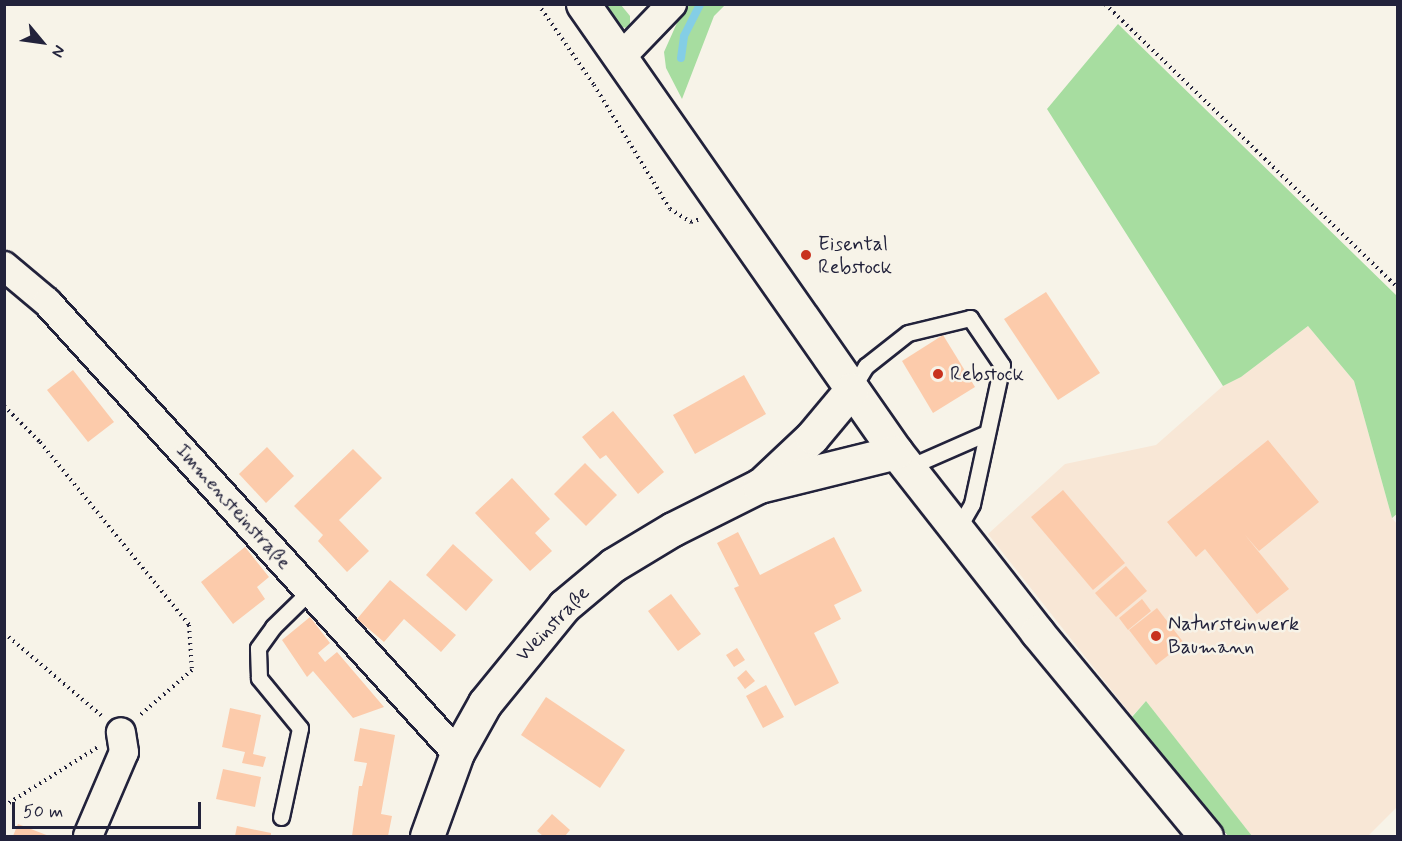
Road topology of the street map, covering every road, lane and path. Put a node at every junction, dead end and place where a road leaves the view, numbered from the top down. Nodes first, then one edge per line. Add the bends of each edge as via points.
1 (538, 4) edge
2 (583, 4) edge
3 (672, 4) edge
4 (1105, 4) edge
5 (620, 58) junction
6 (724, 211) junction
7 (4, 266) edge
8 (1398, 288) edge
9 (852, 389) junction
10 (4, 406) edge
11 (987, 433) junction
12 (903, 459) junction
13 (759, 486) junction
14 (957, 530) junction
15 (310, 591) junction
16 (4, 633) edge
17 (121, 732) junction
18 (457, 753) junction
19 (4, 806) edge
20 (281, 817) dead end
21 (88, 837) edge
22 (428, 837) edge
23 (1206, 837) edge

1 - 6 path via 594,85 670,209 691,222
2 - 5 main road
3 - 5 street
4 - 8 path
5 - 6 main road
6 - 9 main road
7 - 15 street, Immensteinstraße via 47,302
9 - 11 lane via 866,366 908,333 970,318 1002,365
9 - 12 main road
9 - 13 main road, Weinstraße via 812,437
10 - 17 path via 40,442 189,625 192,670
11 - 12 lane
11 - 14 lane via 972,504
12 - 13 main road, Weinstraße
12 - 14 main road
13 - 18 main road, Weinstraße via 673,529 613,566 564,606 485,703
14 - 23 main road
15 - 18 street, Immensteinstraße
15 - 20 lane via 273,627 258,648 260,678 300,728
16 - 17 path
17 - 19 path
17 - 21 street via 124,752
18 - 22 main road, Weinstraße

